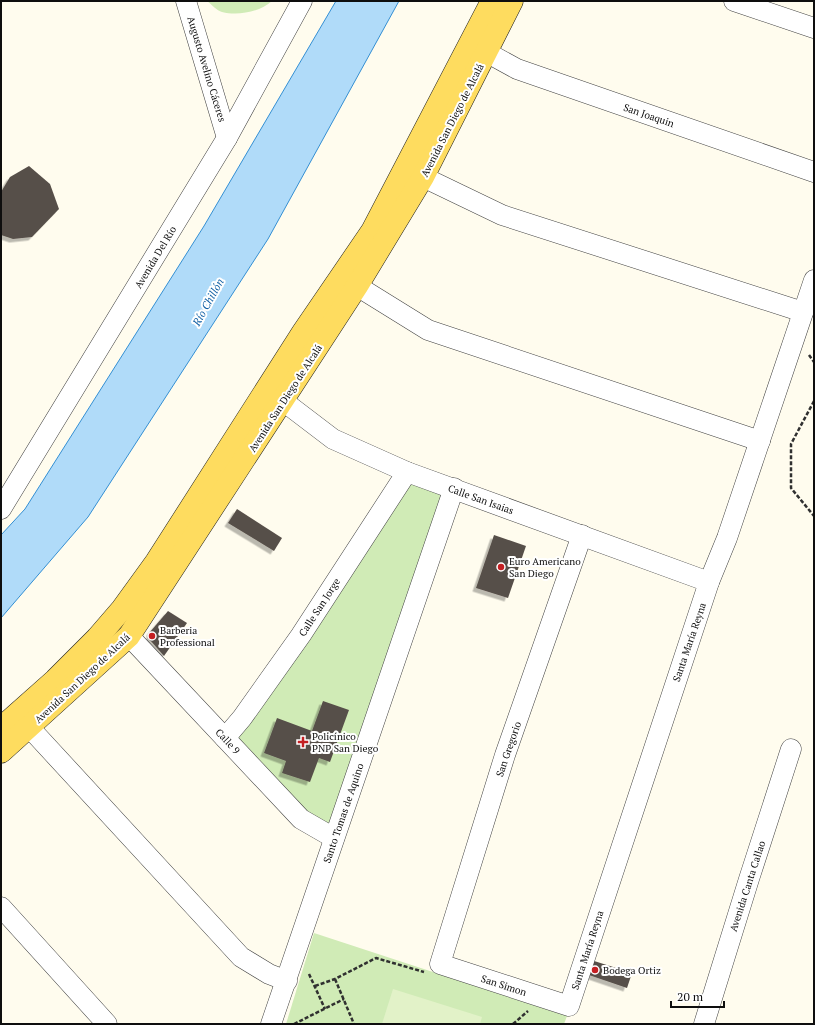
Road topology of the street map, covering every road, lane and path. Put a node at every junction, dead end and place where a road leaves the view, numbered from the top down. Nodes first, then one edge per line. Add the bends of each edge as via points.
1 (186, 1) edge
2 (302, 1) edge
3 (492, 1) edge
4 (512, 1) edge
5 (734, 1) edge
6 (814, 28) edge
7 (486, 52) junction
8 (227, 138) junction
9 (814, 172) edge
10 (423, 178) junction
11 (814, 280) edge
12 (357, 286) junction
13 (803, 312) junction
14 (274, 395) junction
15 (814, 401) edge
16 (760, 442) junction
17 (406, 472) junction
18 (454, 488) junction
19 (1, 509) edge
20 (814, 516) edge
21 (582, 536) junction
22 (709, 582) junction
23 (128, 636) junction
24 (29, 727) junction
25 (1, 728) edge
26 (225, 738) junction
27 (791, 749) dead end
28 (1, 752) edge
29 (334, 838) junction
30 (1, 907) edge
31 (434, 969) junction
32 (335, 979) junction
33 (311, 980) dead end
34 (287, 981) junction
35 (315, 986) junction
36 (344, 999) junction
37 (569, 1006) joint
38 (325, 1009) junction
39 (108, 1024) edge
40 (271, 1024) edge
41 (294, 1024) edge
42 (354, 1024) edge
43 (704, 1024) edge

1 - 8 street, Augusto Avelino Cáceres
2 - 8 street, Avenida Del Río
3 - 14 main road, Avenida San Diego de Alcalá via 372,231
4 - 7 main road, Avenida San Diego de Alcalá
5 - 6 street
7 - 9 street, San Joaquin via 517,69
7 - 10 main road, Avenida San Diego de Alcalá
8 - 19 street, Avenida Del Río
10 - 12 main road, Avenida San Diego de Alcalá
10 - 13 street via 502,215
11 - 13 street, Santa María Reyna
12 - 14 main road, Avenida San Diego de Alcalá
12 - 16 street via 428,330
13 - 16 street, Santa María Reyna
14 - 17 street, Calle San Isaias via 333,439
14 - 23 main road, Avenida San Diego de Alcalá
14 - 25 main road, Avenida San Diego de Alcalá via 122,609 55,680
15 - 20 path via 791,444 791,488
16 - 22 street, Santa María Reyna
17 - 18 street, Calle San Isaias
17 - 26 street, Calle San Jorge via 301,635
18 - 21 street, Calle San Isaias
18 - 29 street, Santo Tomas de Aquino
21 - 22 street, Calle San Isaias
21 - 31 street, San Gregorio via 505,755
22 - 37 street, Santa María Reyna
23 - 24 main road, Avenida San Diego de Alcalá
23 - 26 street, Calle 9
24 - 28 main road, Avenida San Diego de Alcalá
24 - 34 street via 242,957 269,974
26 - 29 street, Calle 9 via 302,819
27 - 43 street, Avenida Canta Callao
29 - 34 street, Santo Tomas de Aquino
30 - 39 street
31 - 32 path via 376,958
31 - 37 street, San Simon
32 - 35 path
32 - 36 path
33 - 35 path
34 - 40 street, Santo Tomas de Aquino
35 - 38 path
36 - 38 path
36 - 42 path
38 - 41 path

